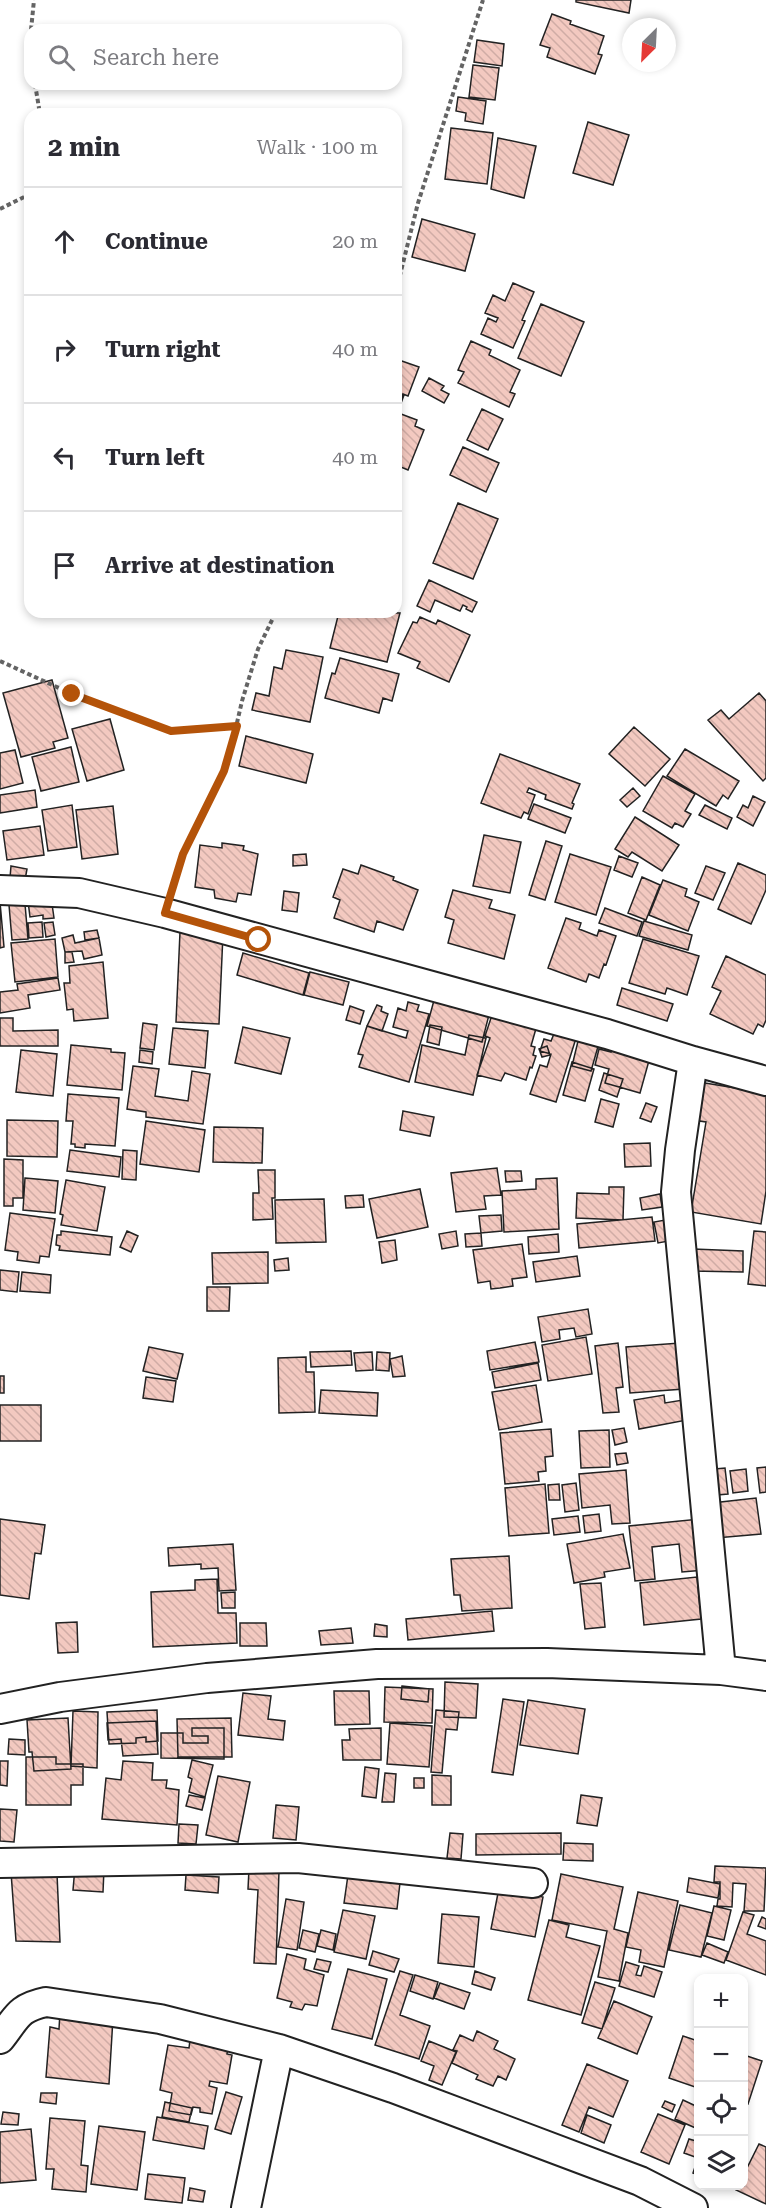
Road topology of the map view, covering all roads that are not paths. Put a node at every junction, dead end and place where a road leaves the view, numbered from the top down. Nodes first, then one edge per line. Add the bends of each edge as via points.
1 (0, 890) edge
2 (693, 1061) junction
3 (766, 1081) edge
4 (721, 1670) junction
5 (766, 1676) edge
6 (0, 1709) edge
7 (0, 1863) edge
8 (533, 1883) dead end
9 (0, 2039) edge
10 (279, 2049) junction
11 (246, 2208) edge
12 (693, 2208) edge

1 - 2 street via 79,893 165,913
2 - 3 street
2 - 4 street via 676,1192
4 - 5 street
4 - 6 street via 547,1663 377,1664 207,1678
7 - 8 street via 298,1858
9 - 10 street via 17,2015 30,2005 46,2002 160,2019
10 - 11 street
10 - 12 street via 640,2181

